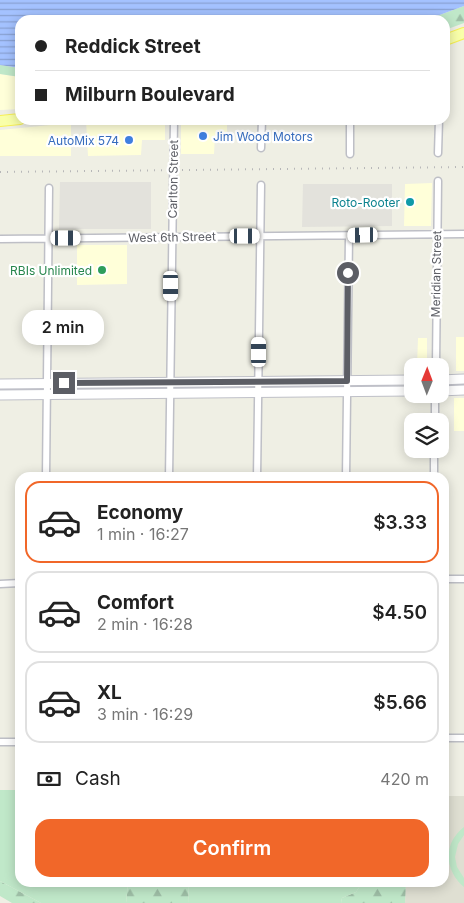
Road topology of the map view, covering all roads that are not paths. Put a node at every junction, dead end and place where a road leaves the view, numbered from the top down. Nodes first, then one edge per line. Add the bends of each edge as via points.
1 (464, 32) edge
2 (450, 38) edge
3 (15, 120) edge
4 (0, 121) edge
5 (174, 125) edge
6 (262, 125) edge
7 (350, 125) edge
8 (438, 125) edge
9 (261, 148) dead end
10 (438, 153) dead end
11 (350, 154) dead end
12 (438, 181) dead end
13 (261, 185) dead end
14 (49, 188) dead end
15 (464, 234) edge
16 (437, 235) junction
17 (260, 236) junction
18 (349, 236) junction
19 (172, 237) junction
20 (0, 238) edge
21 (49, 238) junction
22 (436, 358) edge
23 (464, 379) edge
24 (404, 380) edge
25 (449, 380) edge
26 (347, 381) junction
27 (170, 382) junction
28 (258, 382) junction
29 (0, 384) edge
30 (47, 384) junction
31 (464, 390) edge
32 (404, 391) edge
33 (449, 391) edge
34 (258, 392) junction
35 (347, 392) junction
36 (170, 393) junction
37 (47, 394) junction
38 (0, 395) edge
39 (434, 458) edge
40 (46, 472) edge
41 (169, 472) edge
42 (257, 472) edge
43 (346, 472) edge
44 (434, 472) edge
45 (449, 579) edge
46 (464, 579) edge
47 (15, 583) edge
48 (0, 584) edge
49 (449, 738) edge
50 (464, 738) edge
51 (0, 742) edge
52 (15, 742) edge

1 - 2 main road
3 - 4 main road
5 - 19 street, Carlton Street
6 - 9 street
7 - 11 street
8 - 10 street
12 - 16 street, Meridian Street
13 - 17 street
14 - 21 street
15 - 16 street, West 6th Street
16 - 18 street, West 6th Street
16 - 22 street, Meridian Street
17 - 18 street, West 6th Street
17 - 19 street, West 6th Street
17 - 28 street
18 - 26 street
19 - 21 street, West 6th Street
19 - 27 street, Carlton Street
20 - 21 street, West 6th Street
21 - 30 street
23 - 25 street
24 - 26 street
26 - 28 street
26 - 35 street
27 - 28 street
27 - 30 street
27 - 36 street, Carlton Street
28 - 34 street
29 - 30 street
30 - 37 street
31 - 33 street
32 - 35 street
34 - 35 street
34 - 36 street
34 - 42 street
35 - 43 street
36 - 37 street
36 - 41 street, Carlton Street
37 - 38 street
37 - 40 street
39 - 44 street
45 - 46 street
47 - 48 street
49 - 50 street
51 - 52 street

